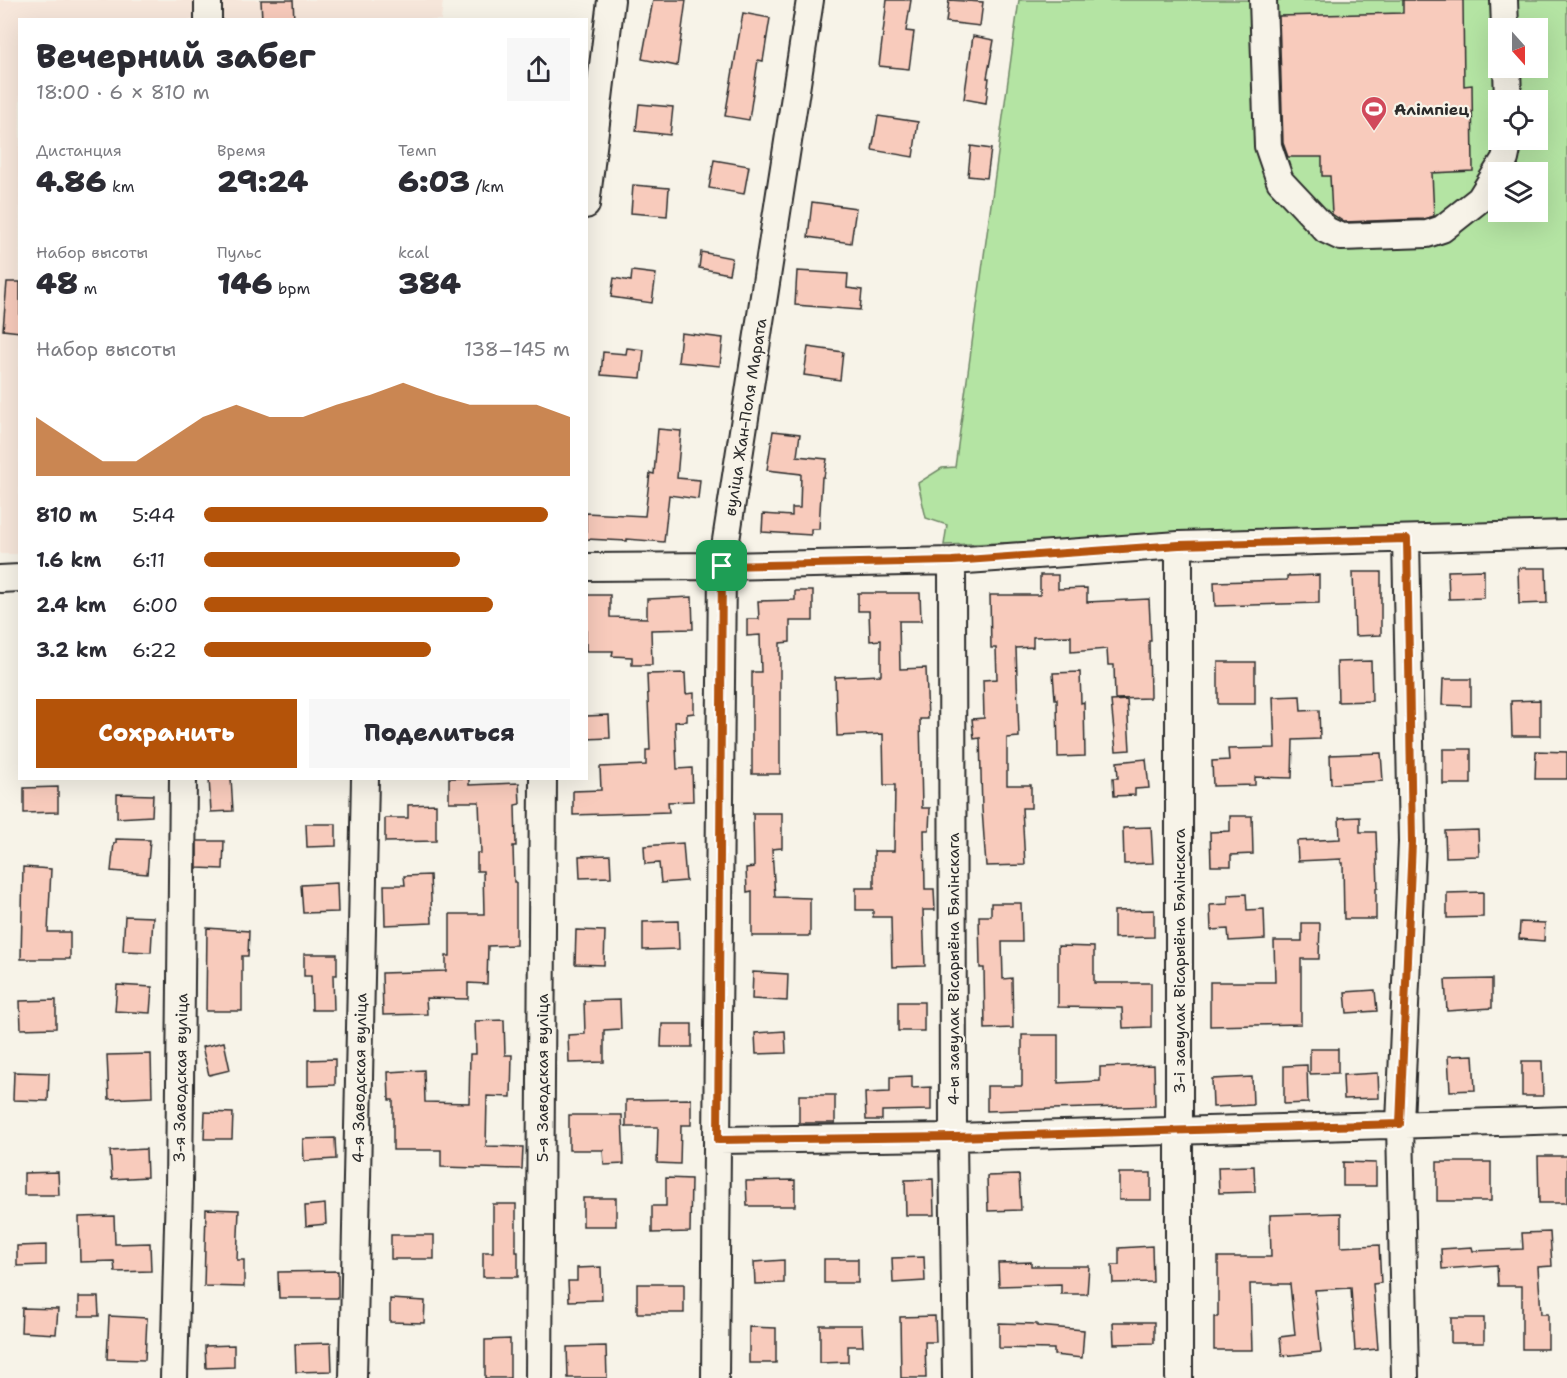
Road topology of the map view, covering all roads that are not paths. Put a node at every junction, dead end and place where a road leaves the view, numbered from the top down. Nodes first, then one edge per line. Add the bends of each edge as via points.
1 (208, 0) edge
2 (611, 0) edge
3 (810, 0) edge
4 (1263, 0) edge
5 (1504, 0) edge
6 (208, 18) edge
7 (1505, 18) edge
8 (1507, 150) edge
9 (588, 189) edge
10 (1567, 534) edge
11 (1407, 539) junction
12 (1179, 545) junction
13 (952, 561) junction
14 (722, 566) junction
15 (588, 567) edge
16 (18, 578) edge
17 (0, 579) edge
18 (183, 780) edge
19 (365, 780) edge
20 (543, 780) edge
21 (1567, 1120) edge
22 (1400, 1124) junction
23 (1179, 1129) junction
24 (954, 1137) junction
25 (718, 1140) junction
26 (174, 1378) edge
27 (353, 1378) edge
28 (539, 1378) edge
29 (715, 1378) edge
30 (956, 1378) edge
31 (1179, 1378) edge
32 (1405, 1378) edge

1 - 6 street
2 - 9 street
3 - 14 street, вуліца Жан-Поля Марата
4 - 8 street via 1268,146 1280,181 1326,230 1341,237 1427,234 1442,229 1480,199
5 - 7 street
10 - 11 street
11 - 12 street
11 - 22 street via 1412,842
12 - 13 street
12 - 23 street, 3-і завулак Вісарыёна Бялінскага
13 - 14 street
13 - 24 street, 4-ы завулак Вісарыёна Бялінскага
14 - 15 street
14 - 25 street, вуліца Жан-Поля Марата
16 - 17 street
18 - 26 street, 3-я Заводская вуліца
19 - 27 street, 4-я Заводская вуліца
20 - 28 street, 5-я Заводская вуліца
21 - 22 street
22 - 23 street
22 - 32 street
23 - 24 street
23 - 31 street, 3-і завулак Вісарыёна Бялінскага
24 - 25 street
24 - 30 street, 4-ы завулак Вісарыёна Бялінскага
25 - 29 street, вуліца Жан-Поля Марата

